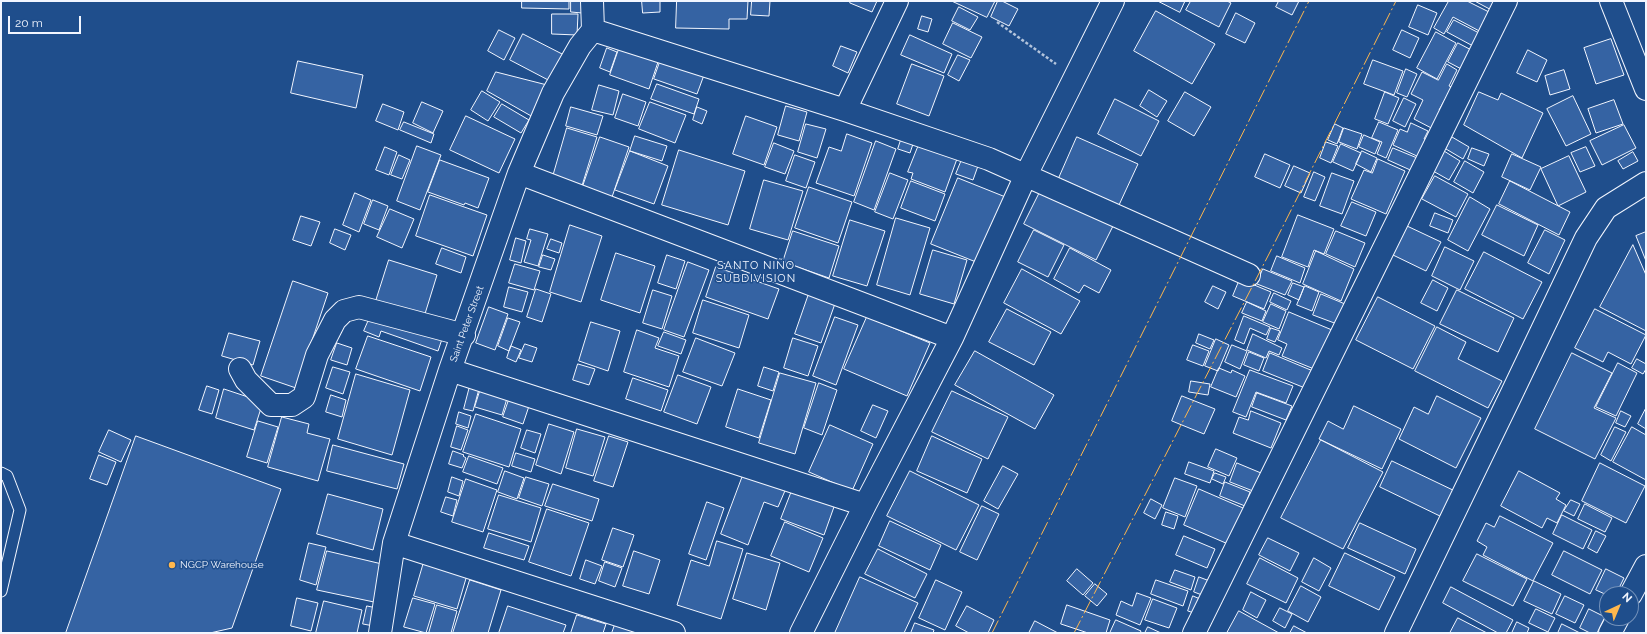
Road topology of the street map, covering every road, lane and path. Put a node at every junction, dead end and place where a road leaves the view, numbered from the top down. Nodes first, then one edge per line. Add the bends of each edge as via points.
1 (592, 1) edge
2 (897, 1) edge
3 (1113, 1) edge
4 (1506, 1) edge
5 (1611, 1) edge
6 (997, 22) dead end
7 (593, 30) junction
8 (1076, 79) junction
9 (1646, 89) edge
10 (845, 110) junction
11 (520, 173) junction
12 (1026, 176) junction
13 (1646, 183) edge
14 (1249, 275) dead end
15 (464, 335) junction
16 (952, 338) junction
17 (240, 369) dead end
18 (450, 370) junction
19 (1, 473) edge
20 (865, 505) junction
21 (394, 543) junction
22 (1646, 566) edge
23 (1635, 586) edge
24 (1, 591) edge
25 (380, 633) edge
26 (674, 633) edge
27 (801, 633) edge
28 (1194, 633) edge
29 (1396, 633) edge

1 - 7 street
2 - 10 street
3 - 8 street
4 - 28 street
5 - 9 street
6 - 8 path
7 - 10 street
7 - 11 street, Saint Peter Street via 580,46 553,93
8 - 12 street
10 - 12 street via 989,160
11 - 15 street, Saint Peter Street
11 - 16 street
12 - 14 street
12 - 16 street
13 - 29 street via 1606,208 1586,238
15 - 17 street via 359,307 344,311 335,320 317,355 304,397 292,405 271,405 246,380
15 - 18 street, Saint Peter Street
16 - 20 street
18 - 20 street
18 - 21 street, Saint Peter Street
19 - 24 lane via 7,476 20,510
20 - 27 street
21 - 25 street, Saint Peter Street
21 - 26 street
22 - 23 street

